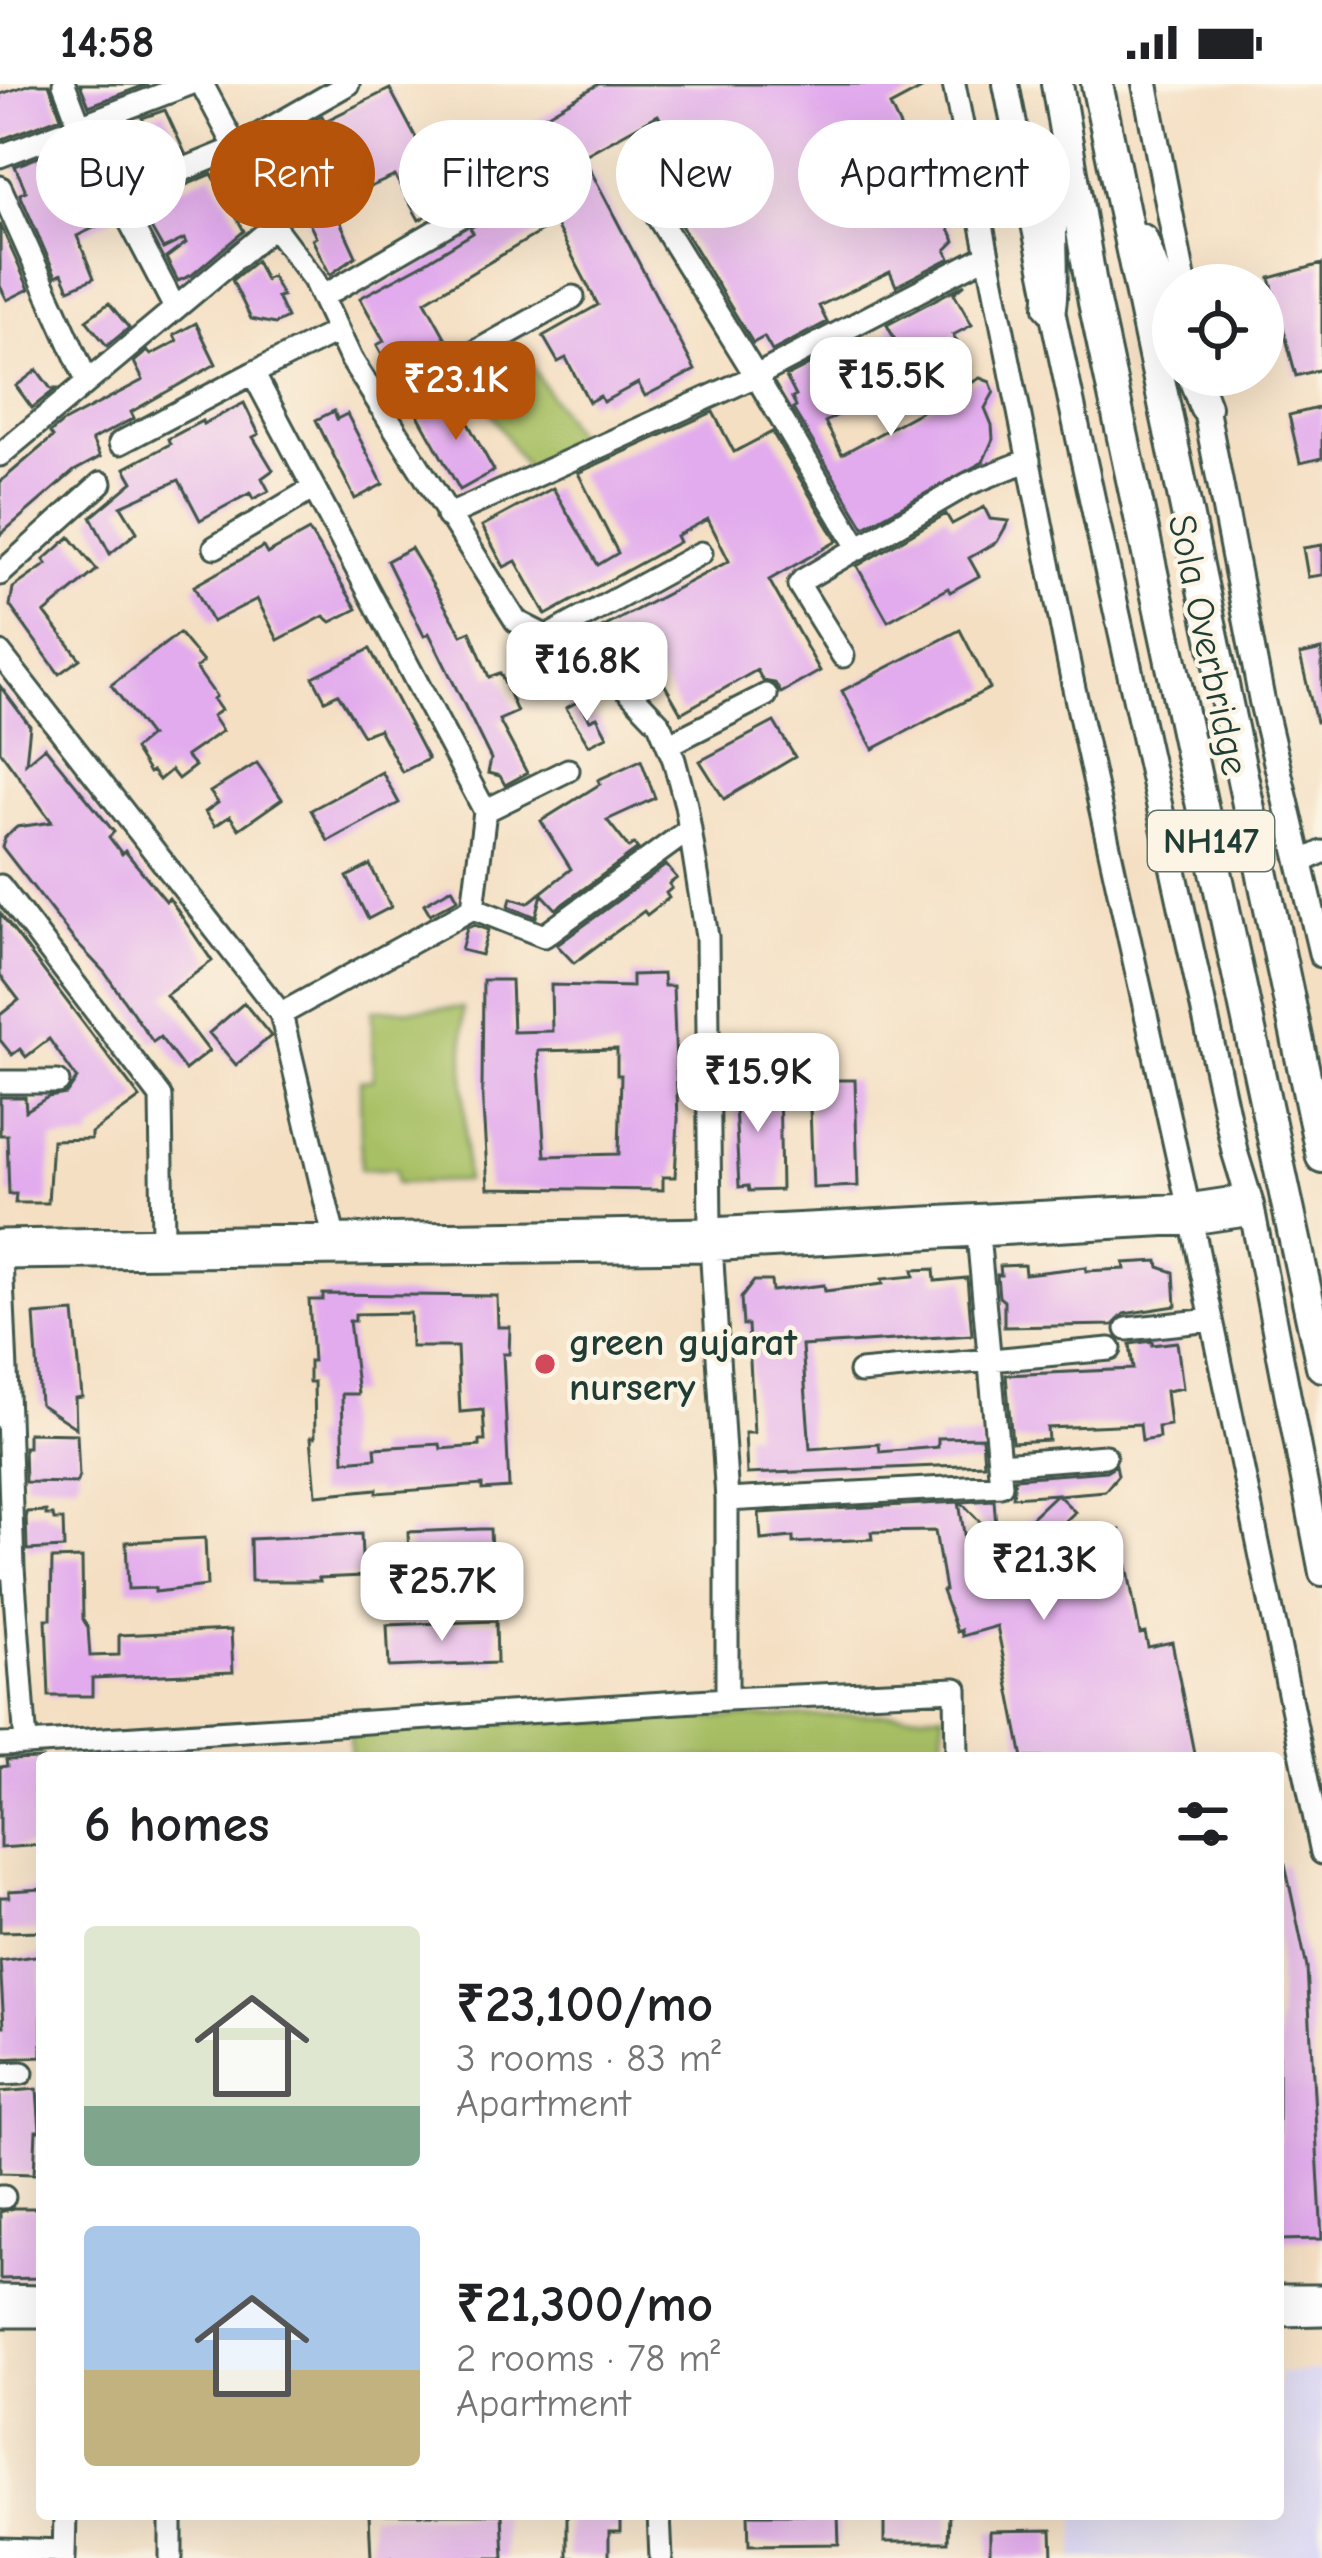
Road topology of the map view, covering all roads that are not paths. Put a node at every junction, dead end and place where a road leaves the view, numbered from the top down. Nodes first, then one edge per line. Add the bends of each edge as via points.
1 (64, 84) edge
2 (190, 84) edge
3 (202, 84) edge
4 (348, 84) edge
5 (954, 84) edge
6 (1006, 84) edge
7 (1058, 84) edge
8 (1097, 84) edge
9 (1145, 84) edge
10 (78, 120) edge
11 (96, 120) edge
12 (221, 120) edge
13 (285, 120) edge
14 (1064, 120) edge
15 (36, 142) edge
16 (0, 156) edge
17 (1070, 156) edge
18 (0, 187) edge
19 (1117, 193) junction
20 (133, 228) edge
21 (272, 228) edge
22 (275, 228) edge
23 (441, 228) edge
24 (664, 228) edge
25 (1053, 228) edge
26 (988, 255) junction
27 (1180, 264) edge
28 (1152, 267) edge
29 (322, 297) junction
30 (573, 297) dead end
31 (1050, 307) junction
32 (175, 308) junction
33 (338, 331) junction
34 (253, 373) junction
35 (756, 376) junction
36 (88, 382) junction
37 (1202, 396) edge
38 (380, 406) junction
39 (1205, 407) joint
40 (120, 442) dead end
41 (0, 455) edge
42 (1029, 460) junction
43 (101, 483) dead end
44 (314, 488) junction
45 (447, 516) junction
46 (215, 547) dead end
47 (859, 548) junction
48 (701, 553) dead end
49 (0, 574) edge
50 (547, 637) junction
51 (0, 652) edge
52 (843, 656) dead end
53 (766, 695) dead end
54 (668, 745) junction
55 (568, 770) dead end
56 (485, 811) junction
57 (690, 830) junction
58 (1312, 857) edge
59 (0, 886) edge
60 (473, 908) junction
61 (1322, 955) edge
62 (281, 1014) junction
63 (0, 1082) edge
64 (58, 1082) dead end
65 (1322, 1157) edge
66 (1250, 1205) junction
67 (1190, 1214) junction
68 (978, 1234) junction
69 (334, 1237) junction
70 (163, 1239) junction
71 (712, 1239) junction
72 (0, 1241) edge
73 (1, 1258) edge
74 (1213, 1320) junction
75 (1127, 1329) dead end
76 (1110, 1349) dead end
77 (990, 1363) junction
78 (1322, 1366) edge
79 (860, 1372) dead end
80 (4, 1416) edge
81 (1105, 1456) dead end
82 (999, 1464) junction
83 (727, 1500) junction
84 (7, 1568) edge
85 (1322, 1573) edge
86 (727, 1699) junction
87 (26, 1744) junction
88 (0, 1745) edge
89 (86, 1749) edge
90 (957, 1752) edge
91 (1322, 1853) edge
92 (0, 2296) edge
93 (36, 2296) edge
94 (1284, 2296) edge
95 (1322, 2296) edge
96 (1322, 2314) edge
97 (1284, 2315) edge
98 (0, 2316) edge
99 (36, 2316) edge
100 (64, 2520) edge
101 (171, 2520) edge
102 (659, 2520) edge
103 (0, 2549) edge
104 (64, 2554) edge
105 (171, 2558) edge
106 (661, 2558) edge

1 - 10 street
2 - 11 street
3 - 12 street
4 - 13 street
5 - 26 street
6 - 31 main road
7 - 14 highway, NH147
8 - 19 highway, NH147
9 - 27 main road
15 - 16 street
17 - 78 highway, Sola Overbridge / NH147 via 1097,316
18 - 36 street
19 - 28 highway
19 - 65 highway, Sola Overbridge / NH147
20 - 32 street
21 - 32 street
22 - 29 street
23 - 29 street
24 - 35 street
25 - 31 highway
26 - 35 street
26 - 42 street
29 - 33 street
30 - 38 street
31 - 66 main road
32 - 36 street
33 - 34 street
33 - 38 street
34 - 40 street
34 - 44 street
35 - 45 street
35 - 47 street
36 - 41 street
37 - 39 highway
38 - 45 street
39 - 58 main road via 1262,701
42 - 47 street via 968,484
42 - 67 street
43 - 49 street
44 - 46 street
44 - 56 street
45 - 50 street via 516,621
47 - 52 street via 799,585
48 - 50 street
50 - 54 street via 619,680
51 - 62 street
53 - 54 street
54 - 57 street
55 - 56 street
56 - 60 street
57 - 60 street via 544,936
57 - 71 street via 706,937
58 - 61 main road
59 - 70 street via 161,1097
60 - 62 street
62 - 69 street
63 - 64 street
66 - 67 street
66 - 85 main road
67 - 68 street
67 - 71 street
67 - 74 street
68 - 71 street
68 - 77 street
69 - 70 street
69 - 71 street
70 - 72 street
71 - 73 street
71 - 83 street
73 - 80 street
74 - 75 street
74 - 91 street
76 - 77 street
77 - 79 street
77 - 82 street
80 - 84 street
81 - 82 street
82 - 83 street via 1001,1485
83 - 86 street
84 - 87 street
86 - 89 street
86 - 90 street via 956,1689
87 - 88 street
87 - 89 street
92 - 93 street
94 - 95 street
96 - 97 street
98 - 99 street
100 - 104 street
101 - 105 street
102 - 106 street
103 - 104 street

